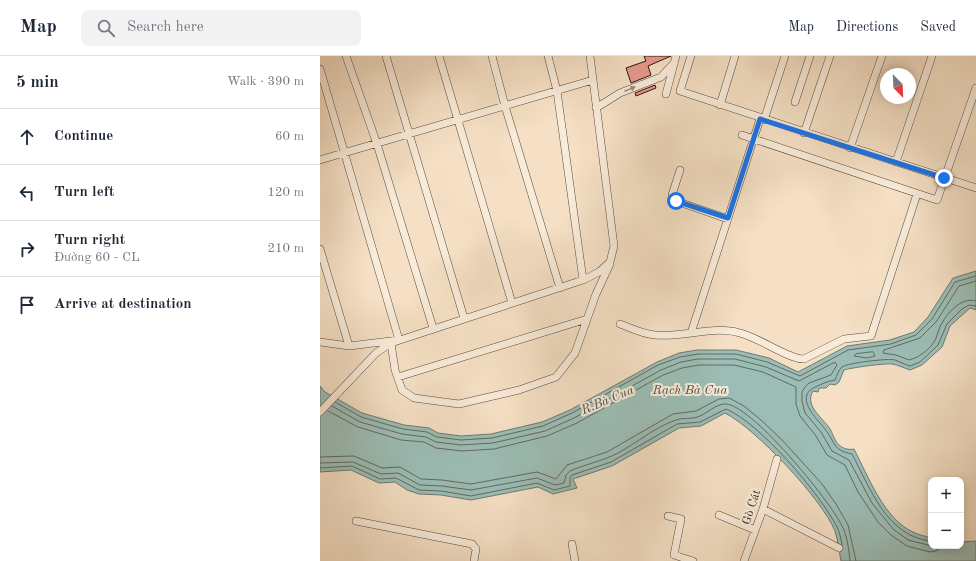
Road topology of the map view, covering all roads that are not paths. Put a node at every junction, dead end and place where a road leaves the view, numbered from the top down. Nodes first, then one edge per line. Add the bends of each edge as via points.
1 (346, 56) edge
2 (386, 56) edge
3 (439, 56) edge
4 (492, 56) edge
5 (548, 56) edge
6 (691, 56) edge
7 (735, 56) edge
8 (785, 56) edge
9 (810, 56) edge
10 (830, 56) edge
11 (882, 56) edge
12 (932, 56) edge
13 (592, 57) edge
14 (675, 60) edge
15 (320, 69) edge
16 (593, 80) junction
17 (976, 88) edge
18 (557, 91) junction
19 (666, 94) dead end
20 (795, 102) dead end
21 (720, 104) junction
22 (506, 106) junction
23 (596, 108) junction
24 (762, 119) junction
25 (458, 120) junction
26 (804, 133) junction
27 (410, 134) junction
28 (742, 135) dead end
29 (754, 139) junction
30 (377, 144) junction
31 (850, 148) junction
32 (345, 153) junction
33 (320, 160) edge
34 (896, 162) junction
35 (680, 170) dead end
36 (944, 178) junction
37 (976, 188) edge
38 (917, 194) junction
39 (728, 218) junction
40 (320, 249) edge
41 (610, 262) junction
42 (583, 280) junction
43 (560, 288) junction
44 (512, 303) junction
45 (464, 318) junction
46 (587, 319) junction
47 (620, 324) dead end
48 (433, 328) junction
49 (691, 333) junction
50 (399, 340) junction
51 (320, 342) edge
52 (391, 343) junction
53 (349, 346) junction
54 (398, 377) junction
55 (320, 412) edge
56 (777, 459) dead end
57 (763, 509) junction
58 (719, 515) dead end
59 (668, 516) dead end
60 (356, 522) dead end
61 (755, 530) junction
62 (572, 544) dead end
63 (839, 548) dead end
64 (474, 561) edge
65 (574, 561) edge
66 (693, 561) edge
67 (744, 561) edge

1 - 30 street
2 - 27 street
3 - 25 street
4 - 22 street
5 - 18 street
6 - 21 street via 680,91
7 - 21 street
8 - 24 street
9 - 20 street
10 - 26 street
11 - 31 street
12 - 34 street
13 - 16 street
14 - 19 street
23 -> 14 street via 620,93 661,77
15 - 32 street
16 - 18 street
16 - 23 street
17 - 36 street
18 - 22 street
18 - 42 street
21 - 24 street
22 - 25 street
22 - 43 street
23 - 41 street via 614,246
24 - 26 street
24 - 29 street
25 - 27 street
25 - 44 street
26 - 31 street
27 - 30 street
27 - 45 street
28 - 29 street
29 - 38 street
29 - 39 street
30 - 32 street
30 - 48 street
31 - 34 street
32 - 33 street
32 - 50 street
34 - 36 street
35 - 39 street via 672,195 676,201
36 - 37 street
36 - 38 street via 937,200
38 - 49 street via 871,336 844,339 798,360 739,332
39 - 49 street
40 - 53 street
41 - 42 street via 599,272
41 - 46 street
42 - 43 street
43 - 44 street
44 - 45 street
45 - 48 street
46 - 54 street
46 - 54 street via 575,353 556,377 519,390 459,404 414,398 402,390
47 - 49 street via 654,335
48 - 50 street
50 - 52 street
50 - 53 street
51 - 53 street
52 - 54 street
52 - 55 street via 376,354
56 - 57 street, Gò Cát
57 - 61 street, Gò Cát
57 - 63 street
58 - 61 street
59 - 66 street via 681,519 674,555
60 - 64 street via 472,544 476,549
61 - 67 street, Gò Cát
62 - 65 street

